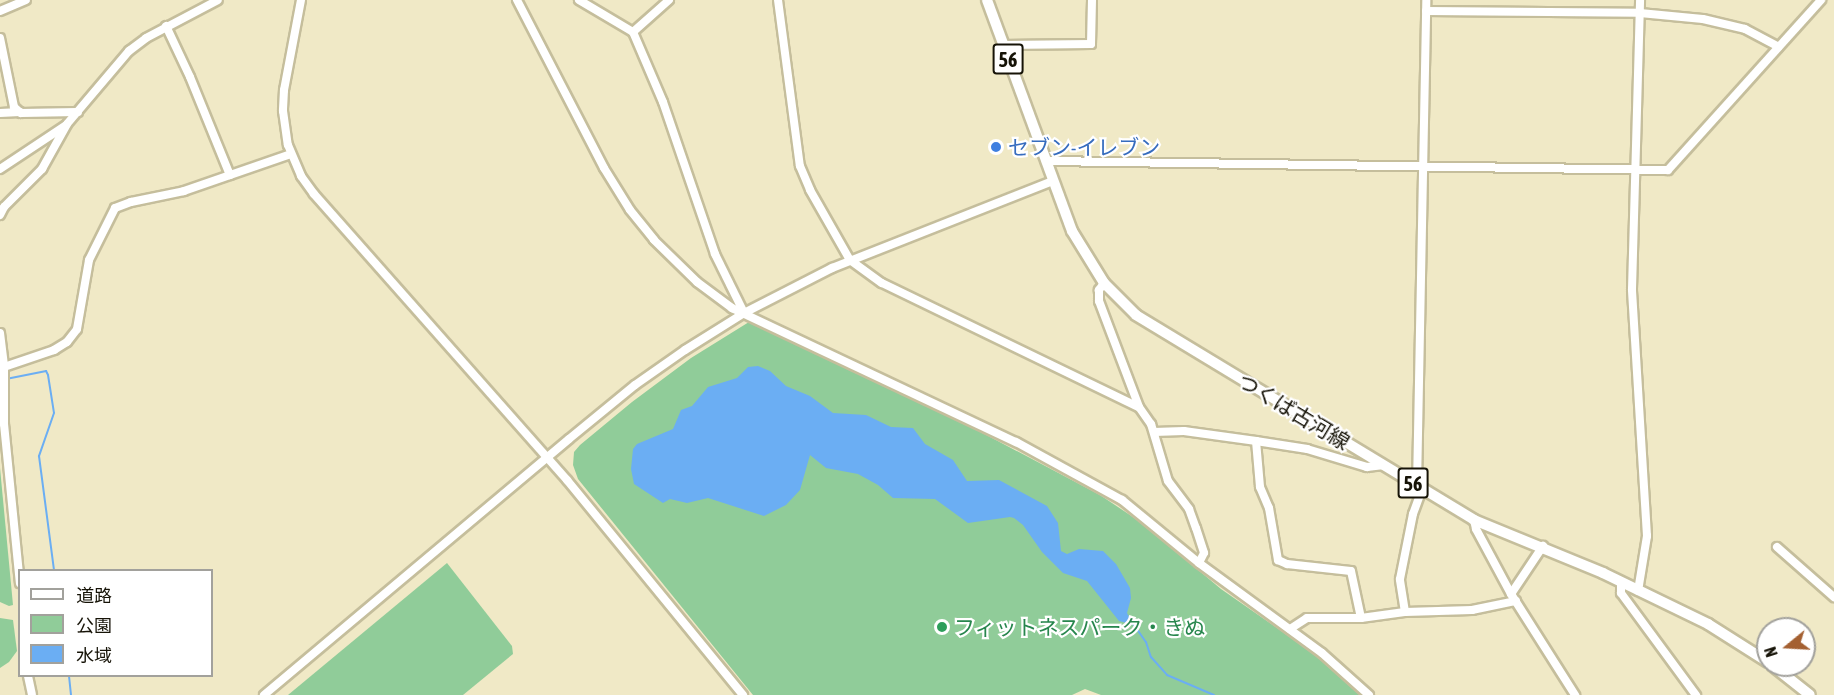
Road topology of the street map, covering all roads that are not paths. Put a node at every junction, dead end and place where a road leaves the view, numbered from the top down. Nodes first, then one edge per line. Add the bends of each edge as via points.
1 (26, 0) edge
2 (218, 0) edge
3 (301, 0) edge
4 (518, 0) edge
5 (579, 0) edge
6 (669, 0) edge
7 (778, 0) edge
8 (987, 0) edge
9 (1092, 0) edge
10 (1426, 0) edge
11 (1640, 0) edge
12 (1821, 0) edge
13 (0, 11) edge
14 (1426, 11) junction
15 (1640, 13) junction
16 (166, 27) junction
17 (633, 32) junction
18 (0, 38) edge
19 (1003, 45) junction
20 (1779, 47) junction
21 (0, 112) edge
22 (20, 112) junction
23 (78, 112) junction
24 (67, 124) junction
25 (291, 154) junction
26 (1046, 161) junction
27 (1422, 168) junction
28 (0, 170) edge
29 (1636, 171) junction
30 (230, 175) junction
31 (1053, 181) junction
32 (0, 215) edge
33 (850, 260) junction
34 (1104, 283) junction
35 (744, 313) junction
36 (0, 333) edge
37 (4, 375) junction
38 (1139, 407) junction
39 (1154, 432) junction
40 (1256, 441) junction
41 (547, 457) junction
42 (1384, 465) junction
43 (1419, 487) junction
44 (1474, 520) junction
45 (1543, 546) junction
46 (1777, 548) dead end
47 (1199, 563) junction
48 (19, 569) edge
49 (1621, 582) junction
50 (1638, 591) junction
51 (1514, 597) junction
52 (1834, 597) edge
53 (1406, 612) junction
54 (1361, 618) junction
55 (1290, 629) junction
56 (1756, 654) edge
57 (28, 677) edge
58 (1787, 677) edge
59 (32, 695) edge
60 (264, 695) edge
61 (743, 695) edge
62 (1369, 695) edge
63 (1575, 695) edge
64 (1696, 695) edge
65 (1810, 695) edge

1 - 13 street
2 - 16 street
3 - 25 street via 284,90
4 - 35 street via 604,168 630,210 684,270 721,301
5 - 17 street
6 - 17 street
7 - 33 street via 800,166
8 - 19 main road, つくば古河線 / 56
9 - 19 street via 1091,45
10 - 14 street
11 - 15 street
12 - 20 street
14 - 15 street
14 - 27 street
15 - 20 street via 1702,19 1746,29
15 - 29 street
16 - 23 street via 129,51
16 - 30 street
17 - 35 street via 663,102 716,254
18 - 22 street via 14,107
19 - 26 main road, つくば古河線 / 56
20 - 29 street via 1668,170
21 - 22 street
22 - 23 street
23 - 24 street
24 - 28 street
24 - 32 street via 42,169
25 - 30 street
25 - 41 street via 314,194
26 - 27 street
26 - 31 main road, つくば古河線 / 56
27 - 29 street
27 - 43 street
29 - 50 street via 1632,289 1647,536
30 - 37 street via 115,208 89,260 77,329 68,342 54,351
31 - 33 street
31 - 34 main road, つくば古河線 / 56 via 1079,246
33 - 35 street
33 - 38 street via 882,283
34 - 38 street via 1099,301
34 - 42 main road, つくば古河線 / 56 via 1146,323
35 - 41 street via 635,385
35 - 47 street via 1016,442 1103,489
36 - 37 street
37 - 48 street
38 - 39 street
39 - 40 street via 1176,430
39 - 47 street via 1168,481 1189,509 1203,547 1204,557
40 - 42 street via 1307,449 1367,467
40 - 54 street via 1260,487 1269,508 1278,560 1351,571
41 - 60 street
41 - 61 street
42 - 43 main road, つくば古河線 / 56
43 - 44 main road, つくば古河線 / 56
43 - 53 street via 1400,579
44 - 45 main road, つくば古河線 / 56
44 - 51 street
45 - 49 main road, つくば古河線 / 56
45 - 51 street
46 - 52 street
47 - 55 street
49 - 50 main road, つくば古河線 / 56
49 - 64 street via 1621,593
50 - 56 main road, つくば古河線 / 56 via 1708,624
51 - 53 street via 1472,610
51 - 63 street
53 - 54 street
54 - 55 street via 1307,618
55 - 62 street
57 - 59 street
58 - 65 main road

